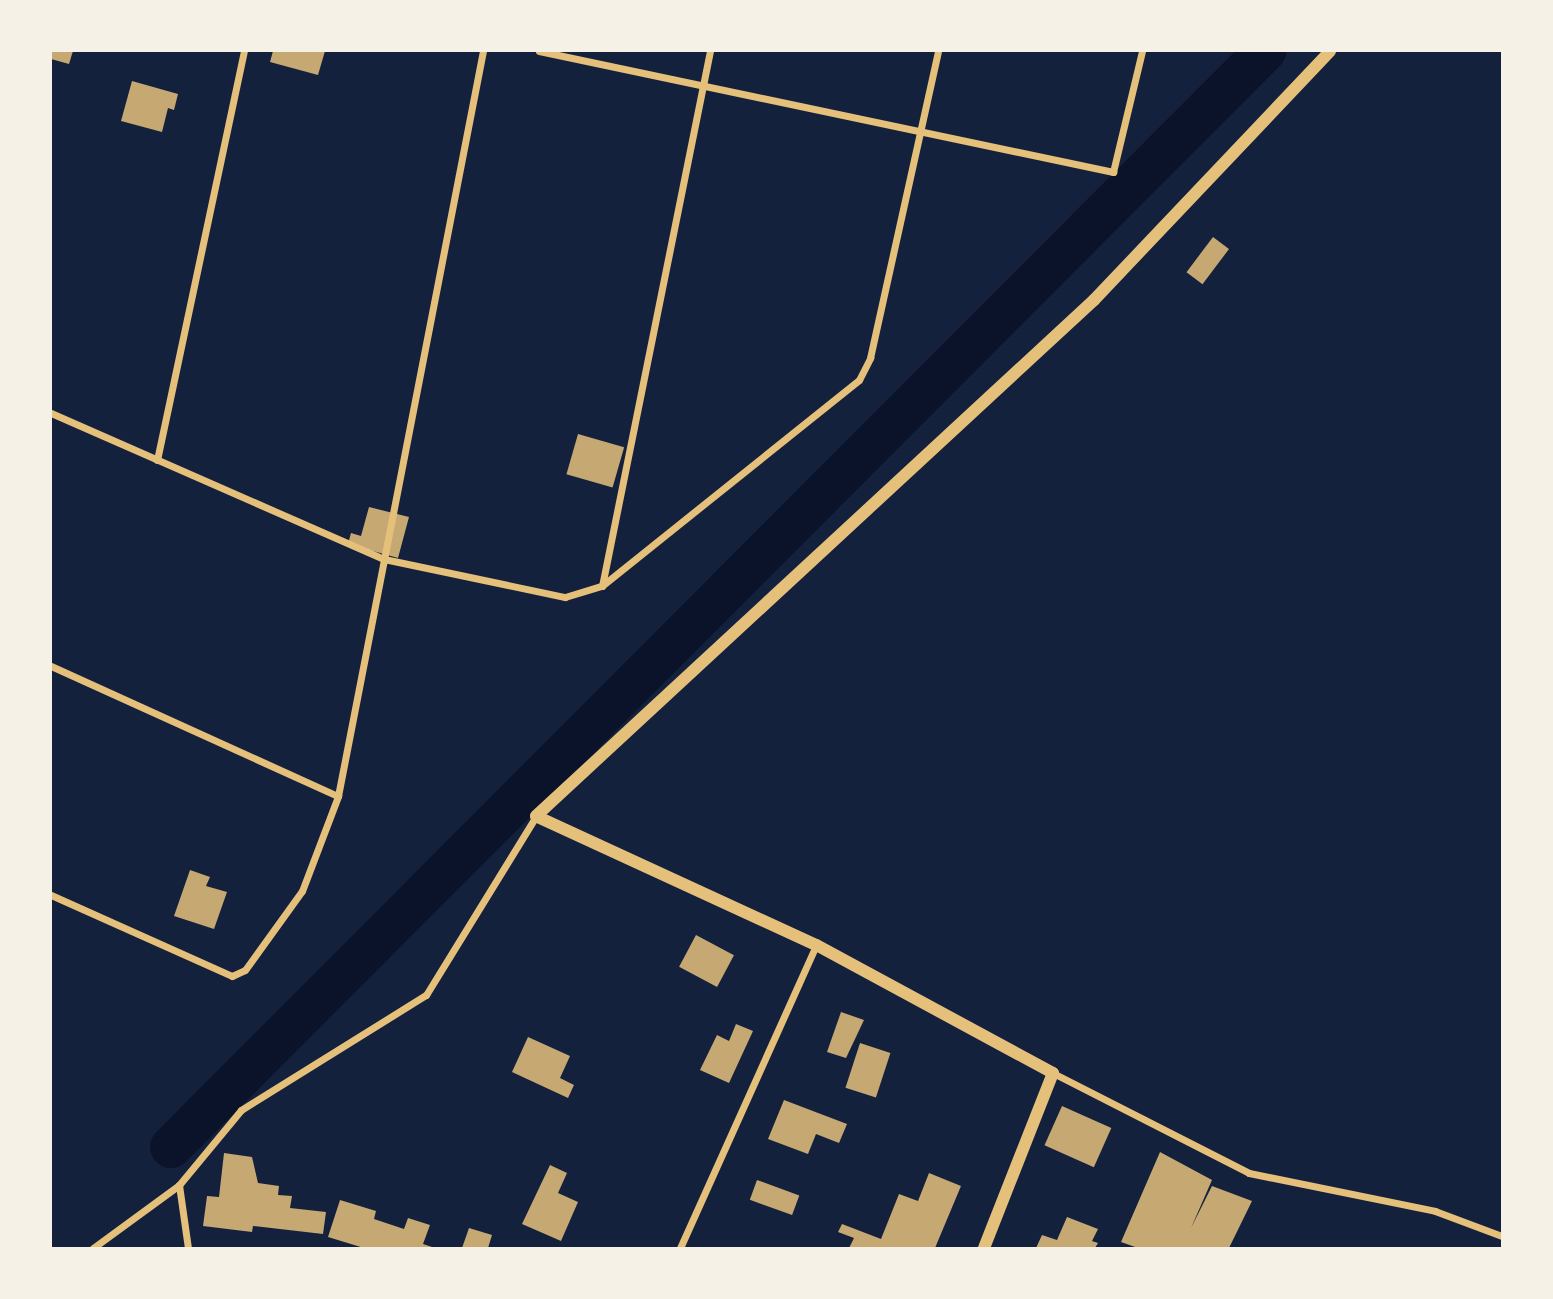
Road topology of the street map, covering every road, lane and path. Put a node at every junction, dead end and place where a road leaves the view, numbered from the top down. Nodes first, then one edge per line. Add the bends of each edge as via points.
1 (244, 51) edge
2 (483, 51) edge
3 (539, 51) edge
4 (710, 51) edge
5 (938, 51) edge
6 (1142, 51) edge
7 (1330, 51) edge
8 (702, 85) junction
9 (921, 131) junction
10 (51, 413) edge
11 (157, 460) junction
12 (384, 559) junction
13 (603, 586) junction
14 (51, 666) edge
15 (338, 796) junction
16 (536, 816) junction
17 (51, 895) edge
18 (816, 945) junction
19 (1053, 1073) junction
20 (179, 1185) junction
21 (1502, 1236) edge
22 (93, 1248) edge
23 (188, 1248) edge
24 (680, 1248) edge
25 (984, 1248) edge

1 - 11 street
2 - 12 street
3 - 8 street
4 - 8 street
5 - 9 street
6 - 9 street via 1113,172
7 - 16 street via 1094,300
8 - 9 street
8 - 13 street
9 - 13 street via 870,358 859,380
10 - 11 street
11 - 12 street
12 - 13 street via 565,597
12 - 15 street
14 - 15 street
15 - 17 street via 302,891 245,970 232,976
16 - 18 street
16 - 20 street via 426,995 241,1110
18 - 19 street
18 - 24 street
19 - 21 street via 1249,1173 1434,1211
19 - 25 street
20 - 22 street
20 - 23 street

